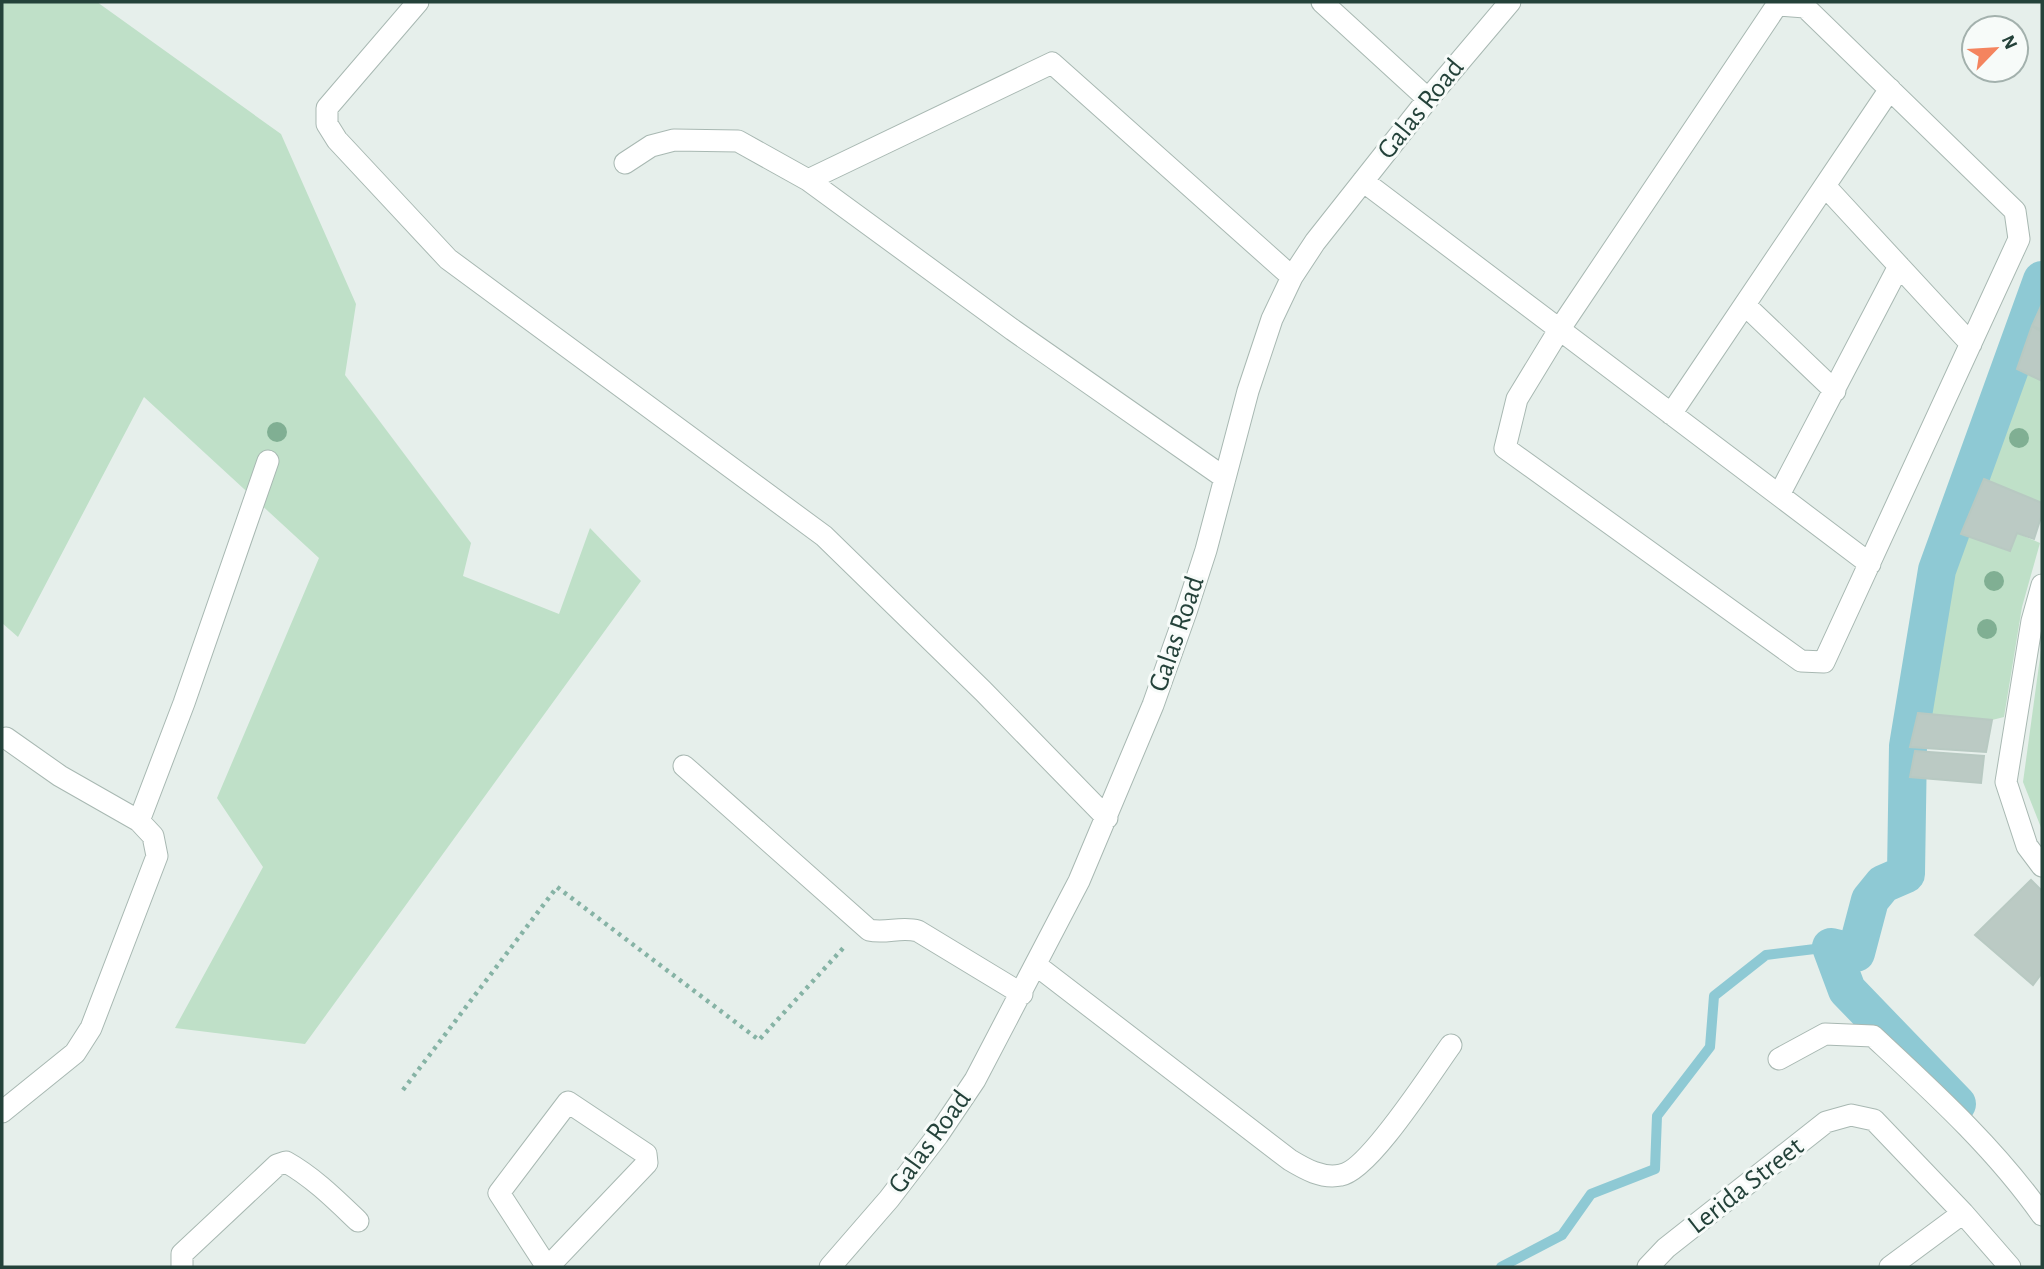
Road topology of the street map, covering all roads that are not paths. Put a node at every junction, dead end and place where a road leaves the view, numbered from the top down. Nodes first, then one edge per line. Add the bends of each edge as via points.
1 (418, 2) edge
2 (1322, 2) edge
3 (1510, 2) edge
4 (1890, 89) junction
5 (1428, 99) junction
6 (625, 163) dead end
7 (808, 180) junction
8 (1363, 181) junction
9 (1825, 186) junction
10 (1899, 266) junction
11 (1292, 277) junction
12 (1745, 305) junction
13 (1559, 330) junction
14 (1971, 344) junction
15 (1835, 391) junction
16 (1671, 414) junction
17 (268, 461) dead end
18 (1225, 478) junction
19 (1779, 495) junction
20 (1870, 564) junction
21 (2042, 585) edge
22 (2037, 624) edge
23 (6, 738) dead end
24 (684, 766) dead end
25 (1107, 818) junction
26 (139, 821) junction
27 (2042, 866) edge
28 (1035, 965) junction
29 (1022, 994) junction
30 (1451, 1045) dead end
31 (1779, 1059) dead end
32 (2, 1112) edge
33 (1963, 1213) junction
34 (2042, 1215) edge
35 (358, 1221) dead end
36 (182, 1267) edge
37 (547, 1267) edge
38 (830, 1267) edge
39 (1648, 1267) edge
40 (1890, 1267) edge
41 (2010, 1267) edge

1 - 25 street via 327,108 327,124 337,140 448,259 824,537
2 - 5 street
3 - 5 street, Galas Road
4 - 9 street
4 - 13 street via 1805,7 1777,5
4 - 14 street via 2015,211 2019,239
5 - 8 street, Galas Road
6 - 7 street via 651,146 674,140 738,141
7 - 11 street via 1052,63
7 - 18 street
8 - 11 street, Galas Road
8 - 13 street
9 - 10 street
9 - 12 street
10 - 14 street
10 - 15 street
11 - 18 street, Galas Road via 1248,391
12 - 15 street
12 - 16 street
13 - 16 street
13 - 20 street via 1517,399 1505,447 1801,662 1824,662
14 - 20 street
15 - 19 street
16 - 19 street
17 - 26 street
18 - 25 street, Galas Road via 1186,612
19 - 20 street
21 - 22 street
22 - 27 street via 2006,782 2027,846
23 - 26 street via 60,776
24 - 29 street via 864,926 876,932 918,931
25 - 28 street, Galas Road
26 - 32 street via 153,836 157,856 91,1028 75,1053
28 - 29 street, Galas Road
28 - 30 street via 1290,1160 1323,1175 1353,1170 1372,1153
29 - 38 street, Galas Road via 975,1080 938,1135
31 - 34 street via 1825,1034 1873,1035 1943,1101
33 - 39 street, Lerida Street via 1874,1120 1851,1115 1826,1122
33 - 40 street
33 - 41 street
35 - 36 street via 286,1162 277,1165 182,1254
37 - 37 street via 648,1158 568,1102 499,1193

